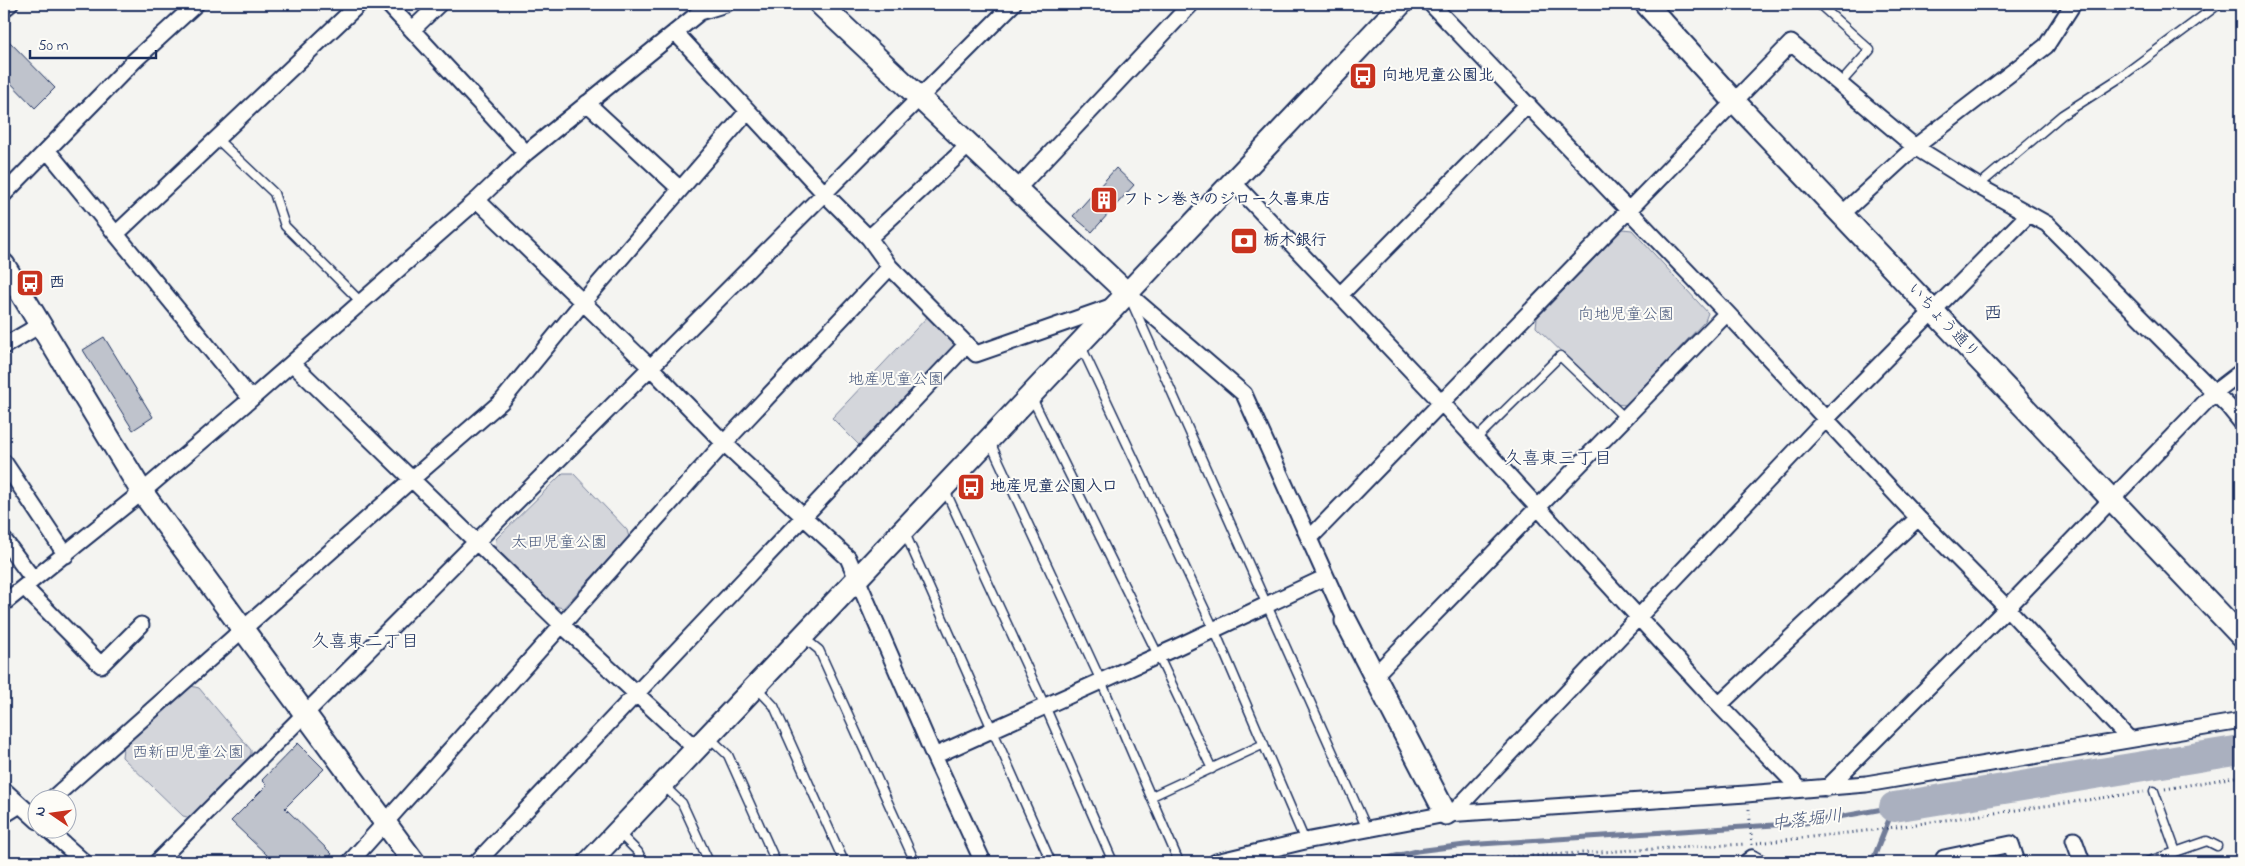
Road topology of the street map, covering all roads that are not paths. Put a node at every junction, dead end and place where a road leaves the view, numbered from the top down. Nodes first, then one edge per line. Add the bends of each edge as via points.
1 (10, 4) edge
2 (196, 4) edge
3 (359, 4) edge
4 (388, 4) edge
5 (439, 4) edge
6 (726, 4) edge
7 (820, 4) edge
8 (1013, 4) edge
9 (1191, 4) edge
10 (1401, 4) edge
11 (1431, 4) edge
12 (1646, 4) edge
13 (1820, 4) edge
14 (2073, 4) edge
15 (2218, 4) edge
16 (4, 9) edge
17 (412, 30) junction
18 (675, 32) junction
19 (1840, 84) junction
20 (920, 96) junction
21 (1734, 101) junction
22 (587, 103) junction
23 (1528, 104) junction
24 (748, 111) junction
25 (217, 139) junction
26 (970, 144) junction
27 (1915, 147) junction
28 (47, 150) junction
29 (526, 153) junction
30 (1233, 182) junction
31 (1978, 186) junction
32 (1017, 189) junction
33 (680, 190) junction
34 (824, 193) junction
35 (4, 194) edge
36 (478, 200) junction
37 (1628, 209) junction
38 (1842, 214) junction
39 (2029, 214) junction
40 (116, 234) junction
41 (869, 238) junction
42 (4, 264) edge
43 (890, 267) junction
44 (1340, 296) junction
45 (1124, 299) junction
46 (360, 301) junction
47 (583, 302) junction
48 (1933, 310) junction
49 (1727, 313) junction
50 (40, 325) junction
51 (967, 344) junction
52 (1080, 344) junction
53 (4, 346) edge
54 (292, 363) junction
55 (651, 368) junction
56 (2241, 372) edge
57 (2215, 392) junction
58 (1031, 396) junction
59 (251, 399) junction
60 (1442, 403) junction
61 (1626, 419) junction
62 (1826, 419) junction
63 (2241, 422) edge
64 (990, 440) junction
65 (1475, 440) junction
66 (724, 444) junction
67 (4, 462) edge
68 (412, 479) junction
69 (944, 488) junction
70 (142, 492) junction
71 (2111, 500) junction
72 (1538, 510) junction
73 (803, 518) junction
74 (1918, 518) junction
75 (904, 530) junction
76 (1309, 539) junction
77 (4, 540) edge
78 (478, 542) junction
79 (66, 555) junction
80 (1326, 576) junction
81 (858, 578) junction
82 (29, 583) junction
83 (4, 603) edge
84 (1266, 605) junction
85 (2007, 608) junction
86 (1638, 616) junction
87 (1346, 621) joint
88 (562, 624) junction
89 (142, 625) dead end
90 (1214, 629) junction
91 (243, 630) junction
92 (2241, 636) edge
93 (803, 637) junction
94 (1158, 655) junction
95 (1374, 676) junction
96 (1101, 681) junction
97 (755, 686) junction
98 (635, 694) junction
99 (1719, 705) junction
100 (1045, 706) junction
101 (305, 716) junction
102 (2241, 721) edge
103 (991, 730) junction
104 (2129, 739) junction
105 (702, 743) junction
106 (1264, 744) junction
107 (934, 756) junction
108 (1212, 769) junction
109 (662, 784) junction
110 (64, 788) edge
111 (1827, 788) junction
112 (1800, 789) junction
113 (4, 790) edge
114 (2154, 791) road end
115 (1152, 796) junction
116 (20, 805) junction
117 (28, 811) edge
118 (1449, 814) junction
119 (4, 815) edge
120 (385, 824) junction
121 (1367, 829) junction
122 (618, 832) junction
123 (57, 838) edge
124 (2074, 840) dead end
125 (1305, 841) junction
126 (2217, 846) dead end
127 (2176, 852) junction
128 (84, 862) edge
129 (157, 862) edge
130 (350, 862) edge
131 (414, 862) edge
132 (477, 862) edge
133 (588, 862) edge
134 (643, 862) edge
135 (709, 862) edge
136 (776, 862) edge
137 (844, 862) edge
138 (915, 862) edge
139 (983, 862) edge
140 (1051, 862) edge
141 (1113, 862) edge
142 (1179, 862) edge
143 (1216, 862) edge
144 (1747, 862) edge
145 (1758, 862) edge
146 (1945, 862) edge
147 (2018, 862) edge
148 (2082, 862) edge
149 (2147, 862) edge

1 - 16 street
2 - 28 street via 135,60
3 - 25 street
4 - 17 street
5 - 17 street
6 - 18 street via 700,12
7 - 20 street
8 - 20 street
9 - 32 street
10 - 30 street
11 - 23 street
12 - 21 street, いちょう通り
13 - 19 lane via 1870,50
14 - 27 street via 2046,46
15 - 31 lane via 2118,79 2062,114
17 - 29 street
18 - 22 street
18 - 24 street
19 - 21 street via 1791,43
19 - 27 street
20 - 26 street
20 - 34 street
21 - 37 street
21 - 38 street, いちょう通り
22 - 29 street
22 - 33 street
23 - 37 street
23 - 44 street
24 - 33 street
24 - 34 street
25 - 40 street
25 - 46 lane via 274,193 285,226
26 - 32 street
26 - 41 street
27 - 31 street
27 - 38 street
28 - 35 street
28 - 40 street
29 - 36 street
30 - 44 street
30 - 45 street
31 - 39 street
32 - 45 street
33 - 47 street
34 - 41 street
34 - 55 street
36 - 46 street
36 - 47 street
37 - 49 street
37 - 60 street
38 - 48 street, いちょう通り
39 - 48 street
39 - 57 street via 2047,224
40 - 59 street
41 - 43 street
42 - 50 street
43 - 51 street
43 - 66 street
44 - 60 street
45 - 51 street via 976,354
45 - 52 street
45 - 76 street via 1244,394
45 - 84 lane
46 - 54 street
47 - 55 street
47 - 68 street via 502,402
48 - 62 street
48 - 71 street, いちょう通り
49 - 61 street
49 - 62 street
50 - 53 street
50 - 70 street
51 - 73 street
52 - 58 street
52 - 90 lane
54 - 59 street
54 - 68 street
55 - 66 street
55 - 78 street
56 - 57 street
57 - 63 street
57 - 71 street
58 - 64 street
58 - 94 lane
59 - 70 street
60 - 65 street
60 - 76 street
61 - 65 lane via 1560,356
61 - 72 street
62 - 74 street
62 - 86 street
64 - 69 street
64 - 96 lane
65 - 72 street
66 - 73 street
66 - 88 street
67 - 79 street
68 - 78 street
68 - 91 street
69 - 75 street
69 - 100 lane
70 - 79 street
70 - 91 street
71 - 85 street
71 - 92 street, いちょう通り
72 - 86 street
72 - 95 street
73 - 81 street via 844,553
73 - 98 street
74 - 85 street
74 - 99 street
75 - 81 street
75 - 103 lane
76 - 80 street
77 - 82 street
78 - 88 street
78 - 101 street
79 - 82 street
80 - 84 street
80 - 87 street
81 - 93 street
81 - 107 street
82 - 83 street
82 - 89 street via 101,665
84 - 90 street
84 - 121 lane
85 - 104 street
85 - 111 street
86 - 99 street
86 - 118 street
87 - 95 street
88 - 98 street
88 - 120 street
90 - 94 street
90 - 106 lane
91 - 101 street
91 - 110 street
93 - 97 street
93 - 138 lane via 819,650
94 - 96 street
94 - 108 lane
95 - 118 street
96 - 100 street
96 - 115 lane
97 - 105 street
97 - 137 lane via 774,706
98 - 105 street
98 - 132 street
99 - 112 street
100 - 103 street
100 - 141 lane
101 - 120 street
101 - 129 street
102 - 104 street
103 - 107 street
103 - 140 lane
104 - 111 street
105 - 109 street
105 - 136 lane via 728,755
106 - 108 lane
106 - 125 lane
107 - 139 street
108 - 115 lane
109 - 122 street
109 - 135 lane via 682,803
111 - 112 street
112 - 118 street
113 - 116 street
114 - 127 lane
115 - 142 lane
116 - 117 street
116 - 119 street
118 - 121 street
120 - 130 street
120 - 131 street
121 - 125 street
122 - 133 street
122 - 134 lane via 638,852
123 - 128 street
124 - 148 street
125 - 143 street
126 - 127 lane via 2207,841
127 - 149 lane
144 - 145 street via 1752,858
146 - 147 street via 1944,858 2011,844

